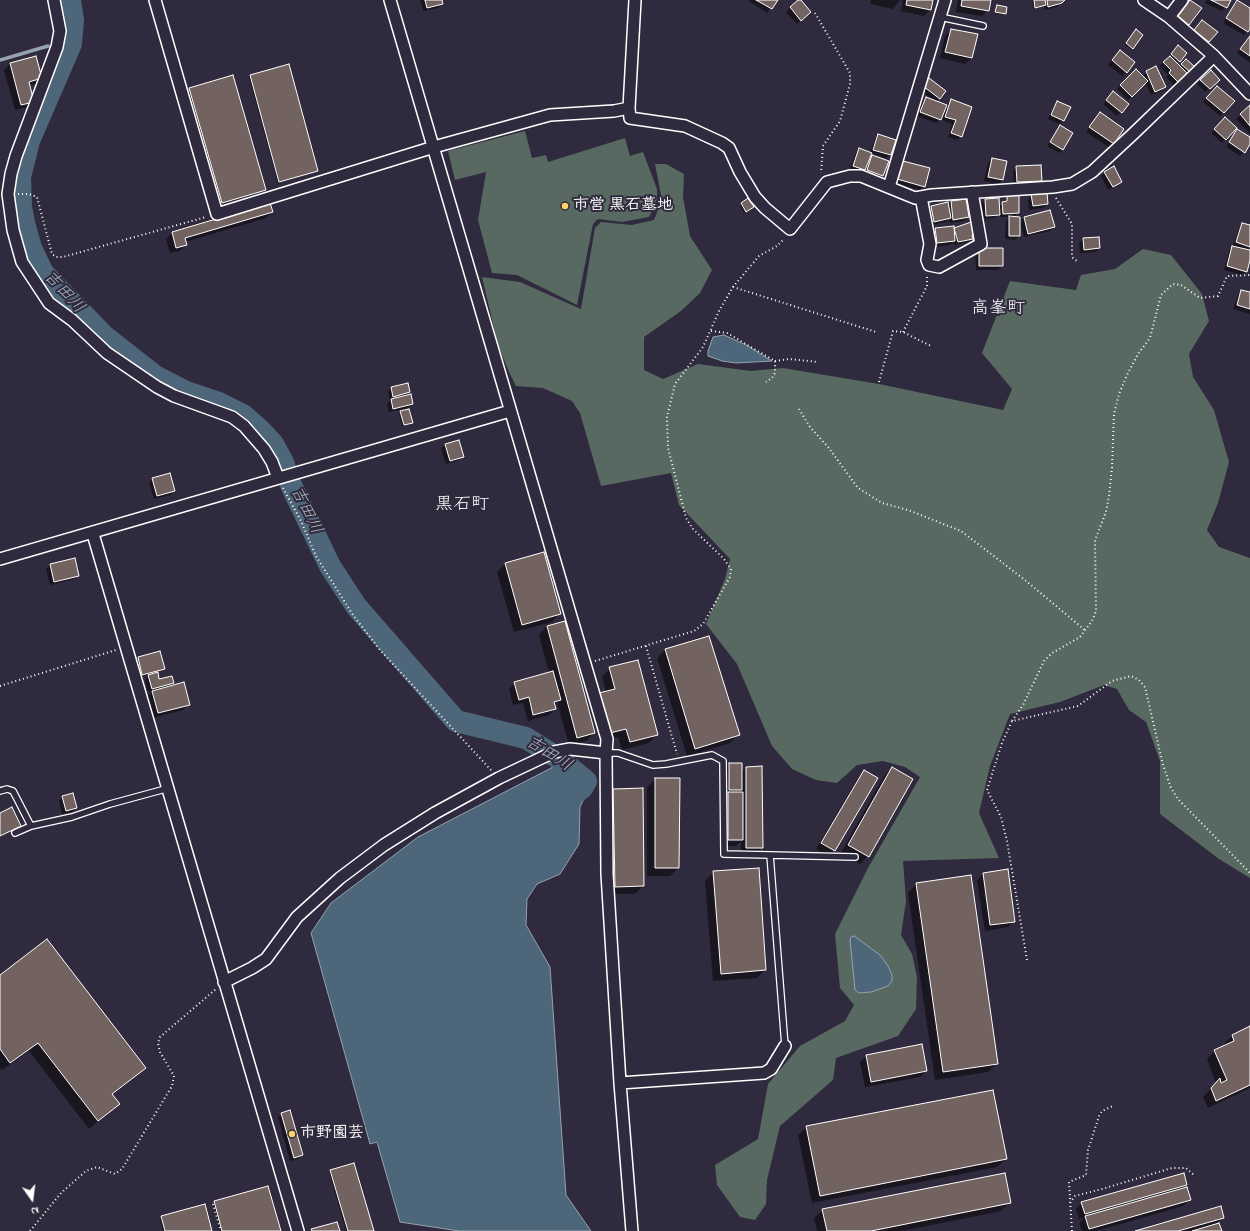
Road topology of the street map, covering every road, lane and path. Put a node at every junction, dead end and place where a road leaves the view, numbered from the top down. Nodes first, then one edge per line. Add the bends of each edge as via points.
1 (54, 0) edge
2 (155, 0) edge
3 (390, 0) edge
4 (635, 0) edge
5 (945, 0) edge
6 (1144, 0) edge
7 (1182, 0) edge
8 (815, 13) dead end
9 (940, 17) junction
10 (1169, 17) junction
11 (983, 26) dead end
12 (1214, 56) junction
13 (1250, 94) edge
14 (629, 108) junction
15 (434, 147) junction
16 (823, 186) junction
17 (889, 187) junction
18 (1053, 187) junction
19 (972, 192) junction
20 (29, 194) dead end
21 (921, 196) junction
22 (217, 214) junction
23 (790, 229) junction
24 (928, 260) junction
25 (1077, 261) dead end
26 (1250, 275) edge
27 (733, 287) junction
28 (711, 331) junction
29 (876, 332) dead end
30 (903, 332) junction
31 (931, 346) dead end
32 (775, 361) junction
33 (818, 362) dead end
34 (766, 382) dead end
35 (879, 382) dead end
36 (799, 409) dead end
37 (510, 411) junction
38 (278, 478) junction
39 (93, 534) junction
40 (0, 559) edge
41 (1086, 631) junction
42 (127, 646) junction
43 (646, 646) junction
44 (585, 664) junction
45 (0, 686) edge
46 (1012, 721) junction
47 (606, 753) junction
48 (679, 760) junction
49 (499, 778) junction
50 (169, 788) junction
51 (0, 792) edge
52 (31, 826) junction
53 (15, 834) dead end
54 (770, 855) junction
55 (855, 857) dead end
56 (1250, 873) edge
57 (1027, 960) dead end
58 (224, 982) junction
59 (785, 1046) joint
60 (620, 1083) junction
61 (1114, 1106) dead end
62 (1195, 1176) dead end
63 (213, 1204) dead end
64 (1069, 1204) junction
65 (30, 1231) edge
66 (221, 1231) edge
67 (298, 1231) edge
68 (632, 1231) edge
69 (1072, 1231) edge

1 - 38 street via 60,31 57,47 16,156 8,194 13,230 22,262 49,303 72,320 107,353 157,387 174,396 232,417 244,426 264,449
2 - 22 street
3 - 15 street
4 - 14 street
5 - 9 street
6 - 10 street
7 - 10 street
8 - 16 path via 850,73 850,84 840,121 823,146
9 - 11 lane
9 - 17 street
10 - 12 street
12 - 13 street
12 - 18 street via 1092,172 1072,184
14 - 15 street via 550,116
14 - 23 street via 630,118 685,126 722,143 728,148 755,196
15 - 22 street
15 - 37 street
16 - 17 street via 827,182 861,176
16 - 23 street
17 - 21 street via 915,198
18 - 19 street
18 - 25 path via 1054,195 1072,224 1072,254
19 - 21 street
19 - 24 street via 981,244 939,267 929,265
20 - 22 path via 37,196 40,202 52,254 56,257
21 - 24 street via 930,244
23 - 27 path via 783,240 760,256
24 - 30 path via 927,286
26 - 41 path via 1227,276 1218,296 1200,298 1181,285 1173,284 1161,295 1150,338 1127,375 1114,414 1109,496 1095,540 1096,611
27 - 28 path
27 - 29 path
28 - 32 path via 727,333
28 - 43 path via 702,348 675,384 666,430 668,448 686,518 693,529 724,559 731,569 730,577 703,624 694,631
30 - 31 path
30 - 35 path via 892,331
32 - 33 path via 789,359
32 - 34 path via 775,373
36 - 41 path via 858,488 882,503 961,531
37 - 38 street
37 - 44 street
38 - 39 street
38 - 49 path via 316,556 353,615 380,650
39 - 40 street
39 - 42 street
41 - 46 path via 1044,661 1023,705
42 - 45 path
42 - 50 street
43 - 44 path
43 - 48 path
44 - 47 street via 607,739
46 - 56 path via 1078,706 1112,681 1132,676 1140,680 1148,695 1163,765 1171,788 1178,799
46 - 57 path via 987,790 1001,817 1007,841
47 - 48 lane via 618,753 653,765
47 - 49 street via 570,749 554,752
47 - 60 street via 607,874
48 - 54 lane via 712,755 723,761 724,854
49 - 58 street via 384,845 340,878 297,917 266,959
50 - 52 lane via 72,817
50 - 58 street
51 - 52 lane via 7,789 13,791
52 - 53 lane
54 - 55 lane
54 - 59 lane
58 - 65 path via 160,1038 160,1052 174,1076 172,1086 122,1169 115,1174 97,1167 86,1171 61,1193
58 - 67 street
59 - 60 street via 771,1069 764,1073
60 - 68 street
61 - 64 path via 1102,1111 1099,1116 1088,1150 1086,1175 1069,1182
62 - 64 path via 1186,1168 1172,1168 1075,1196
63 - 66 path
64 - 69 path

